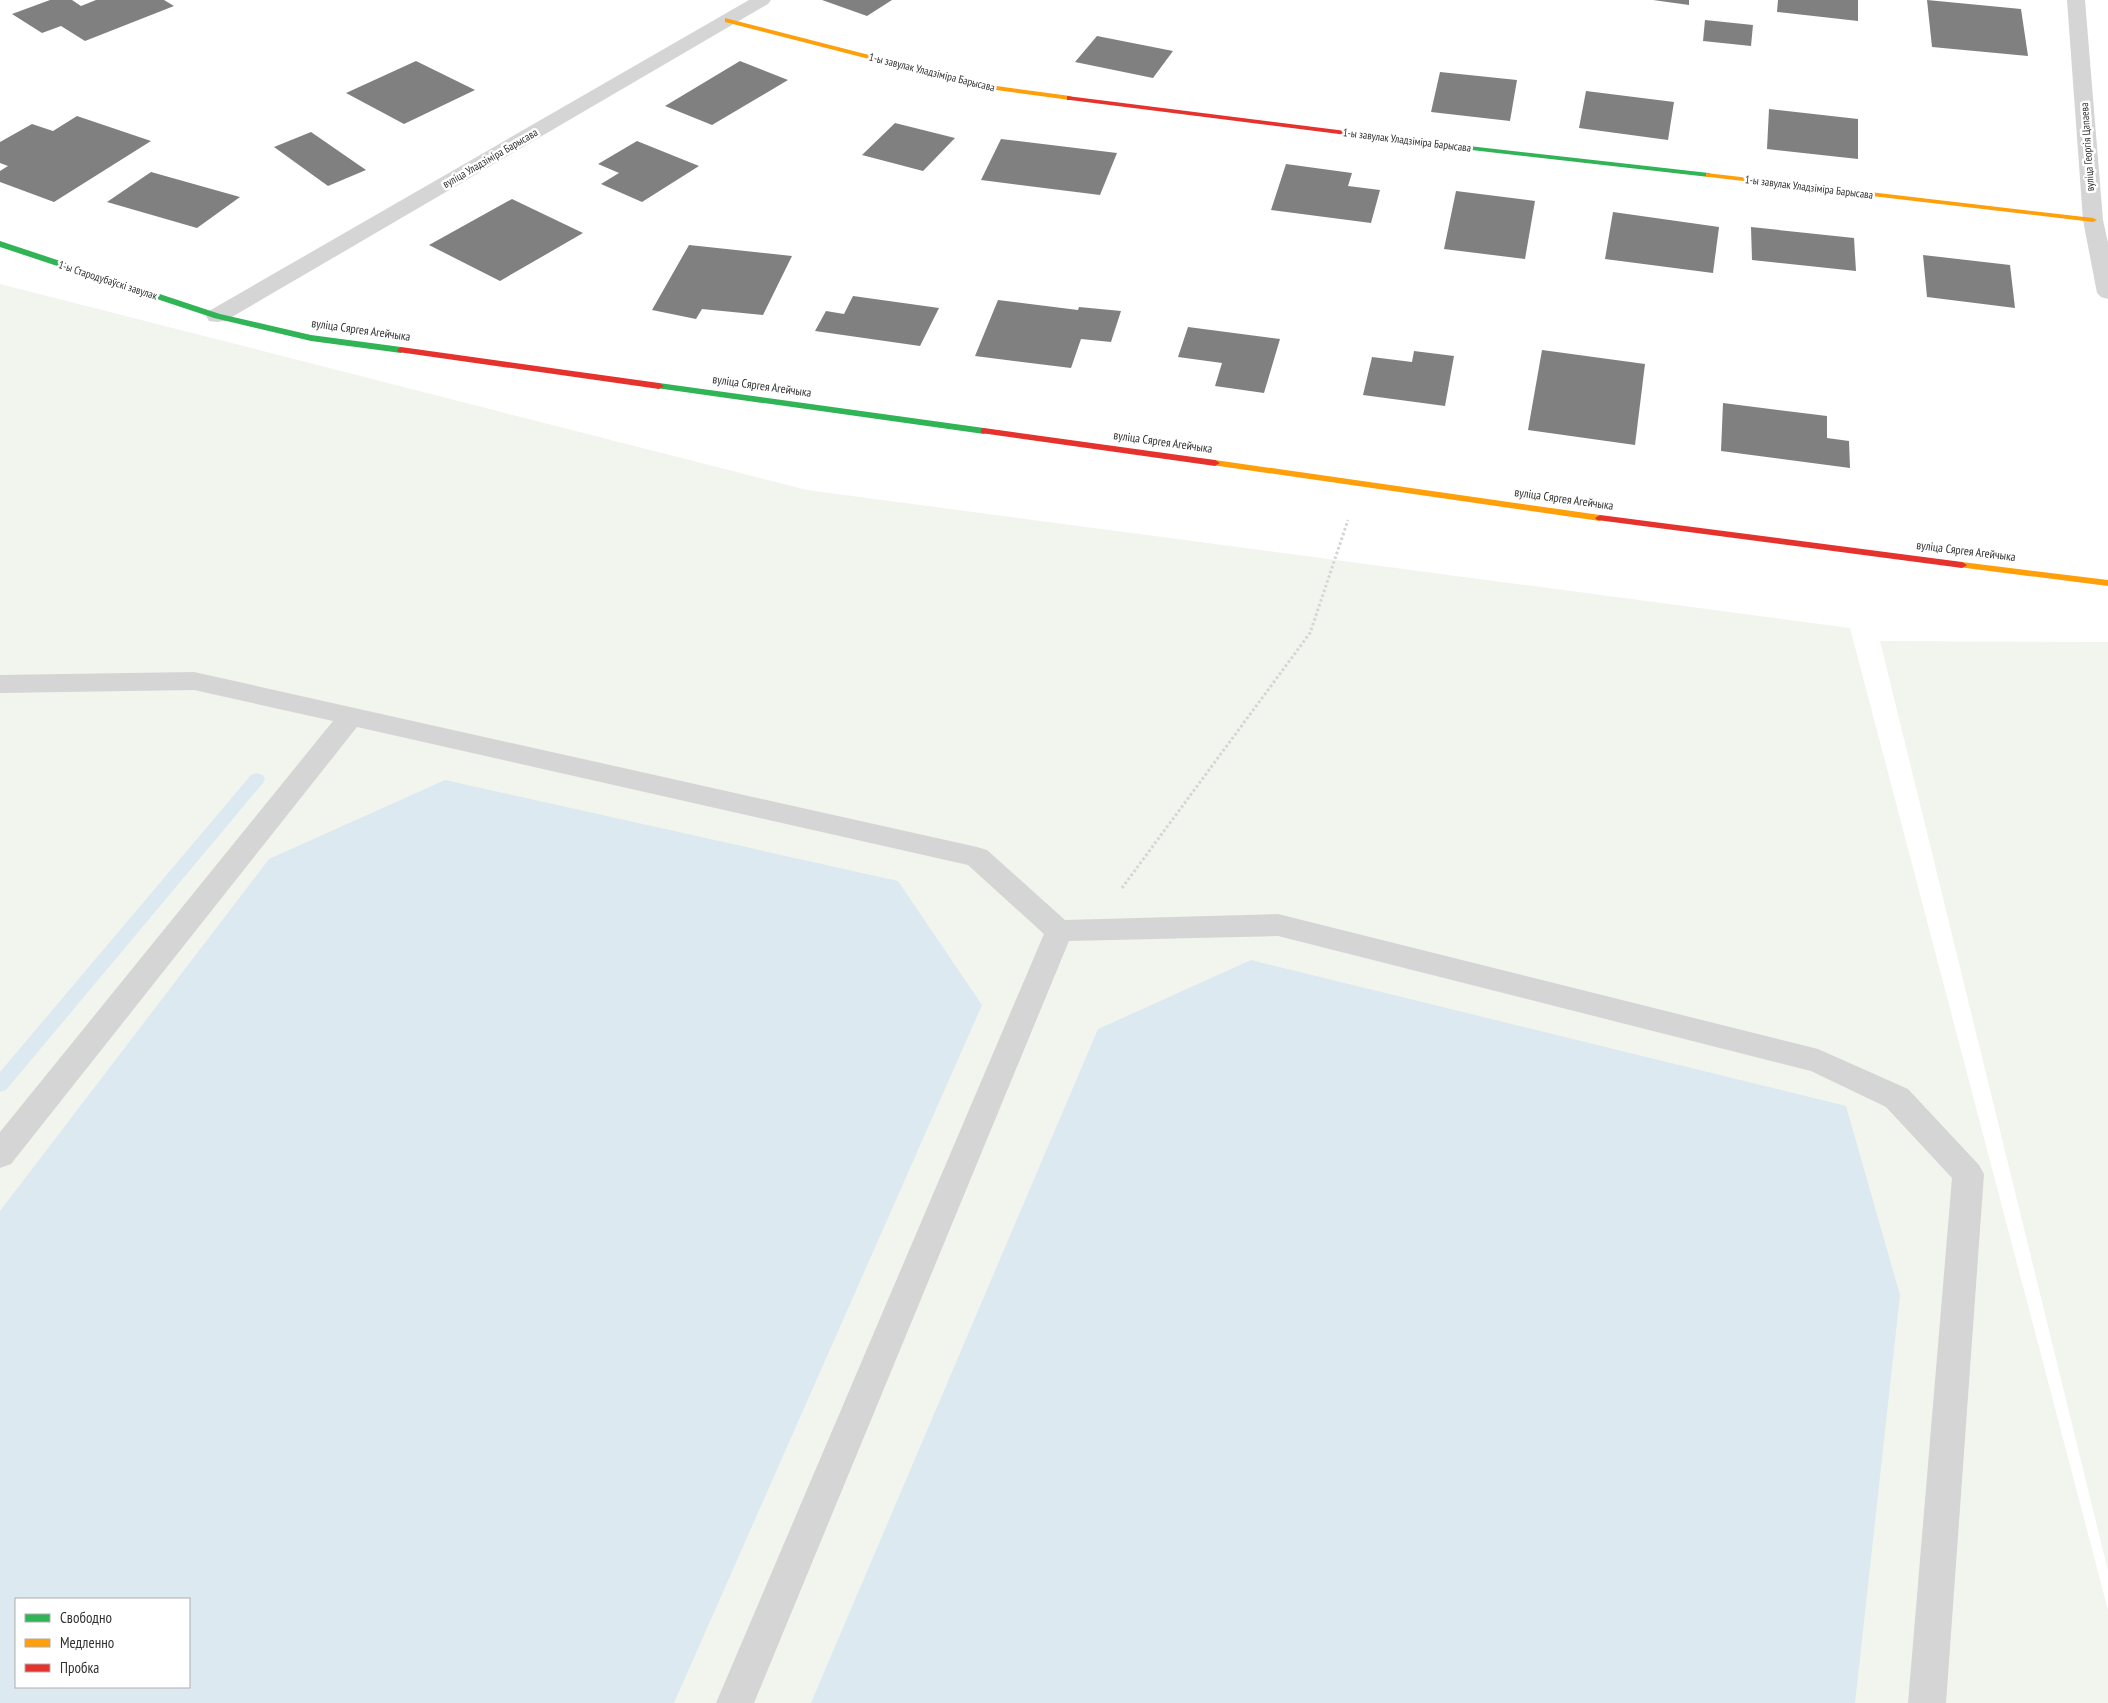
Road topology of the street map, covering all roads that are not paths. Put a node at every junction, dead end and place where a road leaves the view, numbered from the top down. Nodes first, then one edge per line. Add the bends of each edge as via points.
1 (762, 0) edge
2 (2076, 0) edge
3 (728, 20) junction
4 (2093, 220) junction
5 (0, 244) edge
6 (2108, 293) edge
7 (217, 316) junction
8 (2108, 583) edge
9 (0, 684) edge
10 (351, 716) junction
11 (1059, 931) junction
12 (0, 1156) edge
13 (735, 1703) edge
14 (1927, 1703) edge

1 - 3 street, вуліца Уладзіміра Барысава
2 - 4 street, вуліца Георгія Цапаева
3 - 4 street, 1-ы завулак Уладзіміра Барысава via 982,86 1332,132
3 - 7 street, вуліца Уладзіміра Барысава
4 - 6 street, вуліца Георгія Цапаева
5 - 7 street, 1-ы Стародубаўскі завулак
7 - 8 street, вуліца Сяргея Агейчыка via 311,338 1695,531
9 - 10 street via 194,681
10 - 11 street via 977,857
10 - 12 street
11 - 13 street
11 - 14 street via 1278,925 1818,1061 1897,1098 1968,1174

